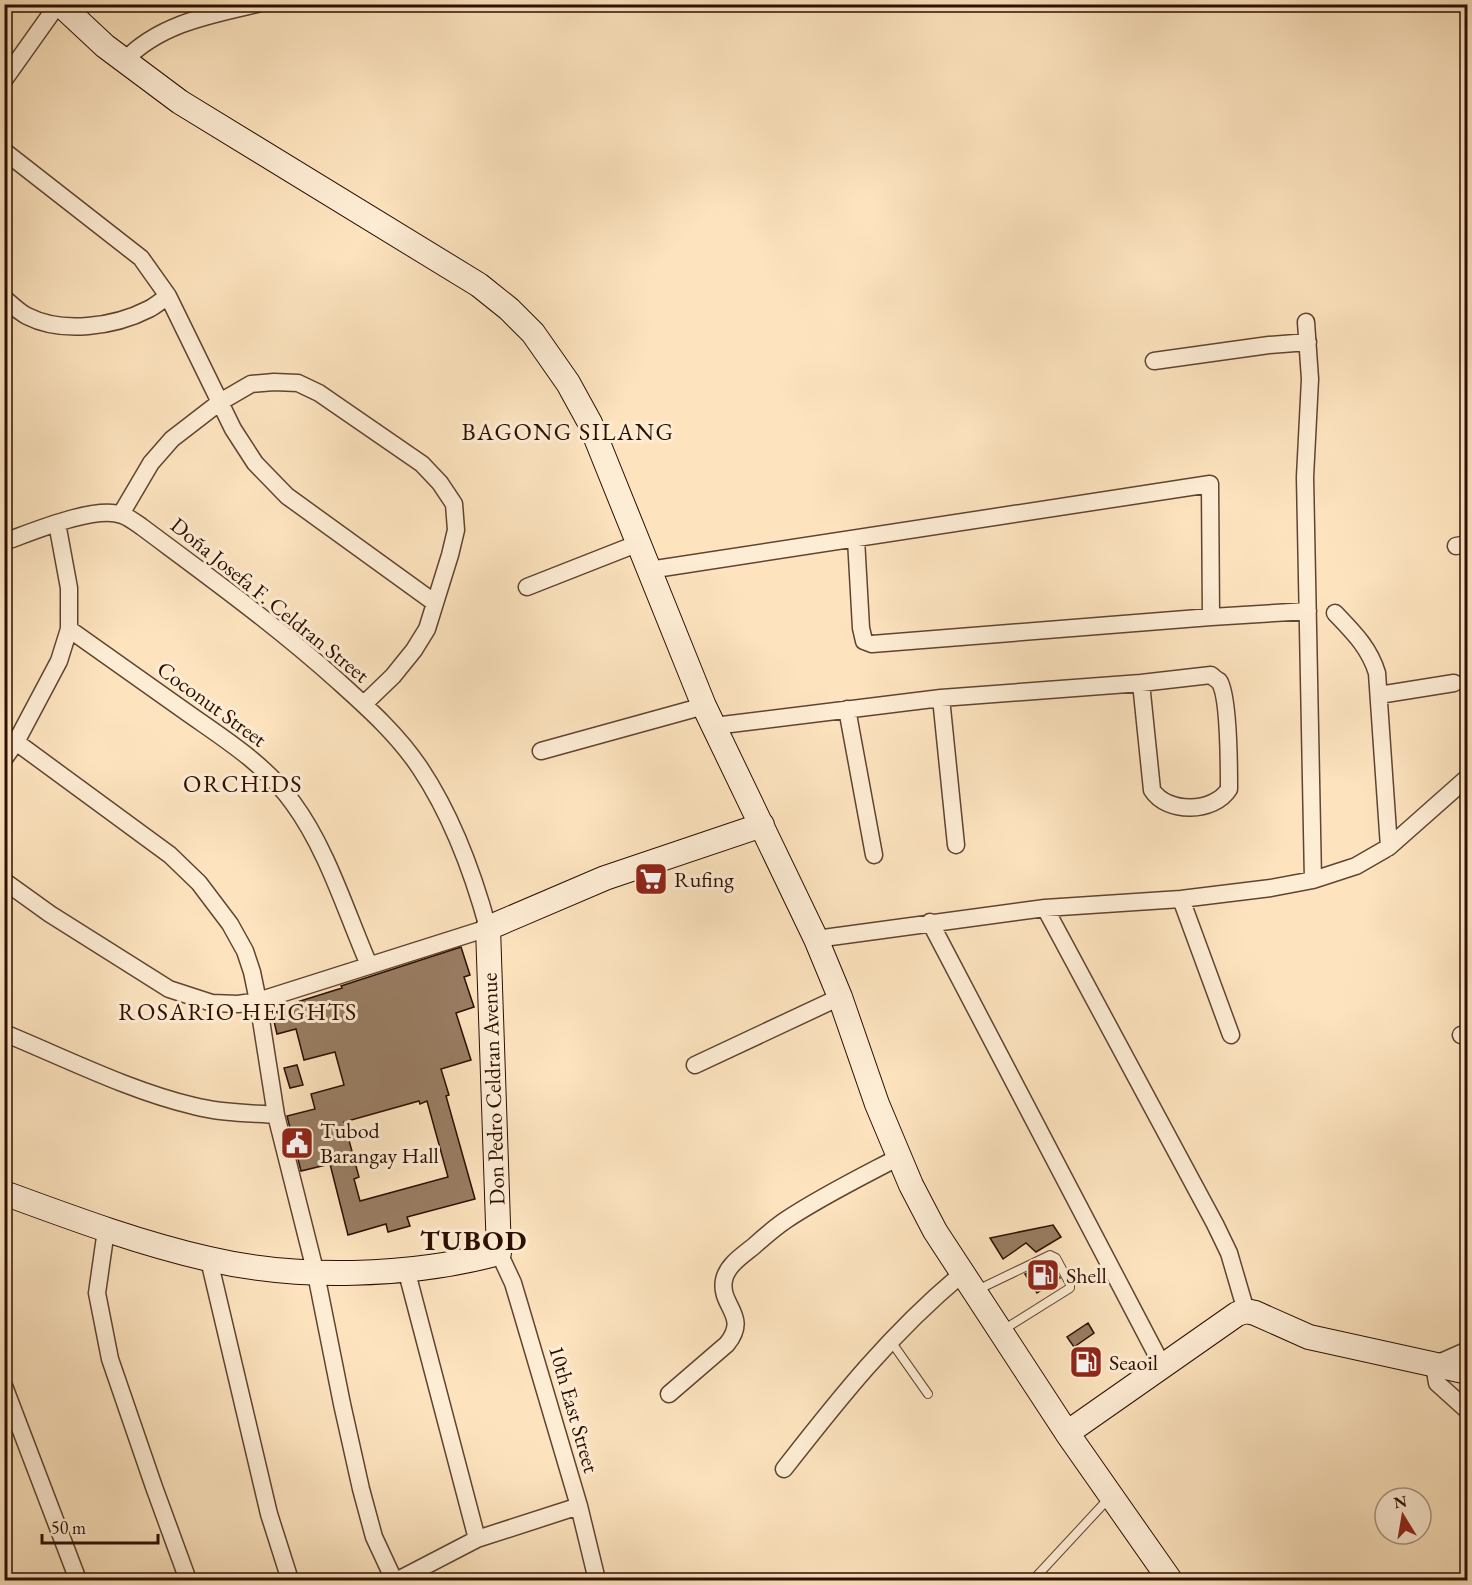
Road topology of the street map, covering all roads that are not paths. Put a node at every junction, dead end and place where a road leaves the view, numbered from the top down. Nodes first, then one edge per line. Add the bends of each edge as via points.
1 (59, 4) edge
2 (257, 4) edge
3 (124, 61) junction
4 (4, 80) edge
5 (4, 151) edge
6 (168, 296) junction
7 (4, 298) edge
8 (1306, 322) dead end
9 (1308, 342) junction
10 (1154, 361) dead end
11 (220, 402) junction
12 (121, 514) junction
13 (57, 524) junction
14 (856, 539) junction
15 (4, 542) edge
16 (639, 543) junction
17 (649, 570) junction
18 (527, 587) dead end
19 (435, 603) junction
20 (1308, 611) junction
21 (1335, 613) dead end
22 (1211, 617) junction
23 (69, 629) junction
24 (1141, 683) junction
25 (1454, 683) dead end
26 (1378, 694) junction
27 (941, 698) junction
28 (364, 704) junction
29 (847, 709) junction
30 (709, 716) junction
31 (16, 742) junction
32 (541, 751) dead end
33 (4, 759) edge
34 (1467, 777) edge
35 (762, 825) junction
36 (956, 845) dead end
37 (1389, 847) junction
38 (874, 855) dead end
39 (1312, 880) junction
40 (4, 881) edge
41 (1181, 899) junction
42 (1045, 908) junction
43 (930, 922) junction
44 (488, 928) junction
45 (816, 939) junction
46 (369, 964) junction
47 (840, 997) junction
48 (258, 1001) junction
49 (4, 1033) edge
50 (1232, 1035) dead end
51 (694, 1065) dead end
52 (276, 1114) junction
53 (899, 1157) junction
54 (4, 1193) edge
55 (106, 1230) junction
56 (498, 1253) junction
57 (209, 1260) junction
58 (406, 1269) junction
59 (316, 1274) junction
60 (969, 1282) junction
61 (1246, 1311) junction
62 (1001, 1331) junction
63 (890, 1340) junction
64 (1467, 1350) edge
65 (1162, 1365) junction
66 (1434, 1365) junction
67 (1467, 1372) edge
68 (4, 1386) edge
69 (669, 1394) dead end
70 (928, 1394) dead end
71 (1467, 1411) edge
72 (1067, 1433) junction
73 (784, 1469) dead end
74 (1111, 1496) junction
75 (579, 1506) junction
76 (477, 1539) junction
77 (1165, 1579) edge
78 (78, 1581) edge
79 (188, 1581) edge
80 (290, 1581) edge
81 (396, 1581) edge
82 (597, 1581) edge
83 (1033, 1581) edge

1 - 3 main road
1 - 4 street
2 - 3 street via 166,30 137,46
3 - 16 main road via 180,102 479,285 509,309 533,333 568,382 605,457
5 - 6 street via 141,258
6 - 7 street via 148,309 116,321 84,326 53,325 26,315
6 - 11 street
8 - 9 street
9 - 10 street
9 - 20 street
11 - 12 street via 172,439 151,463
11 - 19 street via 255,463 286,496
11 - 19 street via 251,384 298,383 319,393 422,464 454,504 456,530
12 - 13 street via 97,513
12 - 28 street, Doña Josefa F. Celdran Street via 303,650
13 - 15 street
13 - 23 street via 69,588
14 - 17 street
14 - 22 street via 861,628 868,644
14 - 22 street via 1210,484
16 - 17 main road
16 - 18 street
17 - 30 main road
19 - 28 street via 427,629 414,650
20 - 22 street
20 - 39 street
21 - 26 street via 1370,653 1377,673
23 - 31 street via 59,661
23 - 46 street, Coconut Street via 244,753 272,778 309,829
24 - 24 street via 1212,675 1219,681 1226,712 1229,764 1229,789 1224,798 1193,806 1170,805 1158,799 1152,790
24 - 27 street
25 - 26 street
26 - 37 street
27 - 29 street
27 - 36 street
28 - 44 street, Doña Josefa F. Celdran Street via 397,737 421,769 465,856
29 - 30 street
29 - 38 street
30 - 32 street
30 - 35 main road
31 - 33 street
31 - 48 street via 170,855 199,883 245,951
34 - 37 street
35 - 44 main road via 605,878
35 - 45 main road
37 - 39 street via 1356,866
39 - 41 street
40 - 48 street via 169,989 212,1003
41 - 42 street
41 - 50 street
42 - 43 street
42 - 61 street via 1215,1224 1229,1253
43 - 45 street
43 - 65 street
44 - 46 street
44 - 56 main road, Don Pedro Celdran Avenue
45 - 47 main road
46 - 48 street
47 - 51 street
47 - 53 main road
48 - 52 street
49 - 52 street via 154,1095 195,1107
52 - 59 street
53 - 60 main road via 935,1231
53 - 69 street via 784,1221 732,1264 723,1282 736,1320 734,1336
54 - 55 main road
55 - 57 main road
55 - 79 street via 97,1293 110,1359
56 - 58 main road
56 - 75 street, 10th East Street via 516,1293
57 - 59 main road
57 - 80 street via 269,1514
58 - 59 main road
58 - 76 street
59 - 81 street via 374,1537
60 - 62 main road
60 - 62 lane via 1050,1255 1056,1258 1070,1288
60 - 63 street via 931,1300
61 - 65 main road
61 - 66 main road via 1309,1337
62 - 72 main road
63 - 70 lane
63 - 73 street via 844,1390
64 - 66 street
65 - 72 main road
66 - 67 main road
66 - 71 street via 1437,1383
68 - 78 street
72 - 74 main road
74 - 77 main road
74 - 83 lane
75 - 76 street
75 - 82 street, 10th East Street
76 - 81 street

